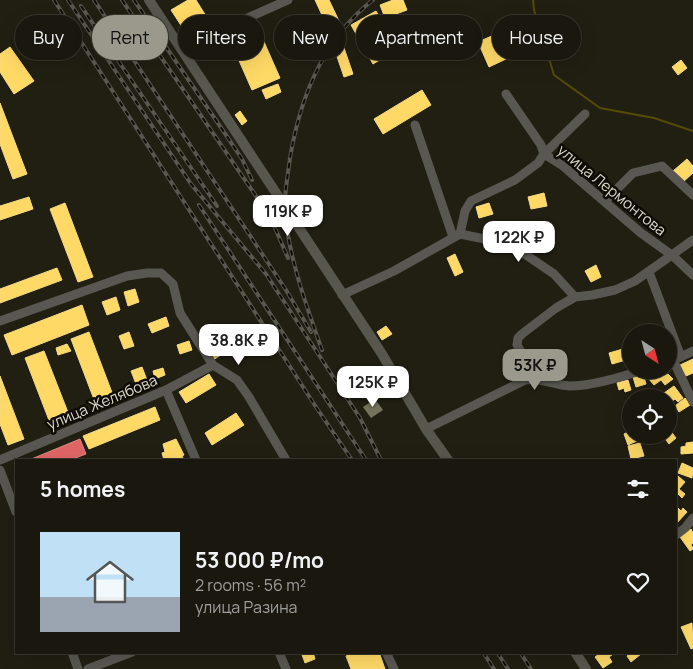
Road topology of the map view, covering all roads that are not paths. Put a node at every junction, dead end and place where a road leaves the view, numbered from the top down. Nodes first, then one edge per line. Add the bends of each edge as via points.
1 (149, 0) edge
2 (288, 0) edge
3 (254, 15) edge
4 (178, 45) edge
5 (188, 60) edge
6 (506, 94) dead end
7 (585, 114) dead end
8 (415, 125) dead end
9 (544, 154) junction
10 (693, 195) edge
11 (604, 201) junction
12 (456, 236) junction
13 (693, 240) edge
14 (673, 256) junction
15 (649, 272) junction
16 (693, 275) edge
17 (342, 295) junction
18 (575, 297) junction
19 (0, 321) edge
20 (664, 324) edge
21 (693, 351) edge
22 (678, 357) edge
23 (213, 365) junction
24 (678, 368) edge
25 (622, 376) edge
26 (532, 379) junction
27 (166, 390) junction
28 (693, 402) edge
29 (426, 428) junction
30 (196, 459) edge
31 (285, 459) edge
32 (447, 459) edge
33 (0, 460) edge
34 (0, 470) edge
35 (15, 509) edge
36 (693, 518) edge
37 (677, 534) edge
38 (72, 654) edge
39 (127, 654) edge
40 (280, 654) edge
41 (387, 654) edge
42 (576, 654) edge
43 (75, 668) edge
44 (88, 669) edge
45 (286, 669) edge
46 (394, 669) edge
47 (586, 669) edge

1 - 4 main road
2 - 3 street
5 - 17 main road
6 - 9 street, улица Лермонтова
7 - 9 street
8 - 12 street
9 - 11 street, улица Лермонтова via 564,166
9 - 12 street via 538,163 515,180 471,201
10 - 11 street via 662,166 633,173
11 - 14 street, улица Лермонтова
12 - 17 street via 394,271
12 - 18 street via 510,244 554,274
13 - 14 street
14 - 15 street
14 - 16 street, улица Лермонтова
15 - 18 street via 615,290
15 - 20 street
17 - 29 main road
18 - 26 street via 518,338 517,345 534,373
19 - 23 street via 127,276 161,273 173,284 180,313
21 - 22 street
23 - 27 street, улица Желябова
23 - 31 street via 237,380
24 - 28 street
25 - 26 street via 568,386
26 - 29 street
27 - 30 street
27 - 33 street, улица Желябова
29 - 32 main road
34 - 35 street
36 - 37 street
38 - 43 street
39 - 44 street
40 - 45 street
41 - 46 street
42 - 47 main road

